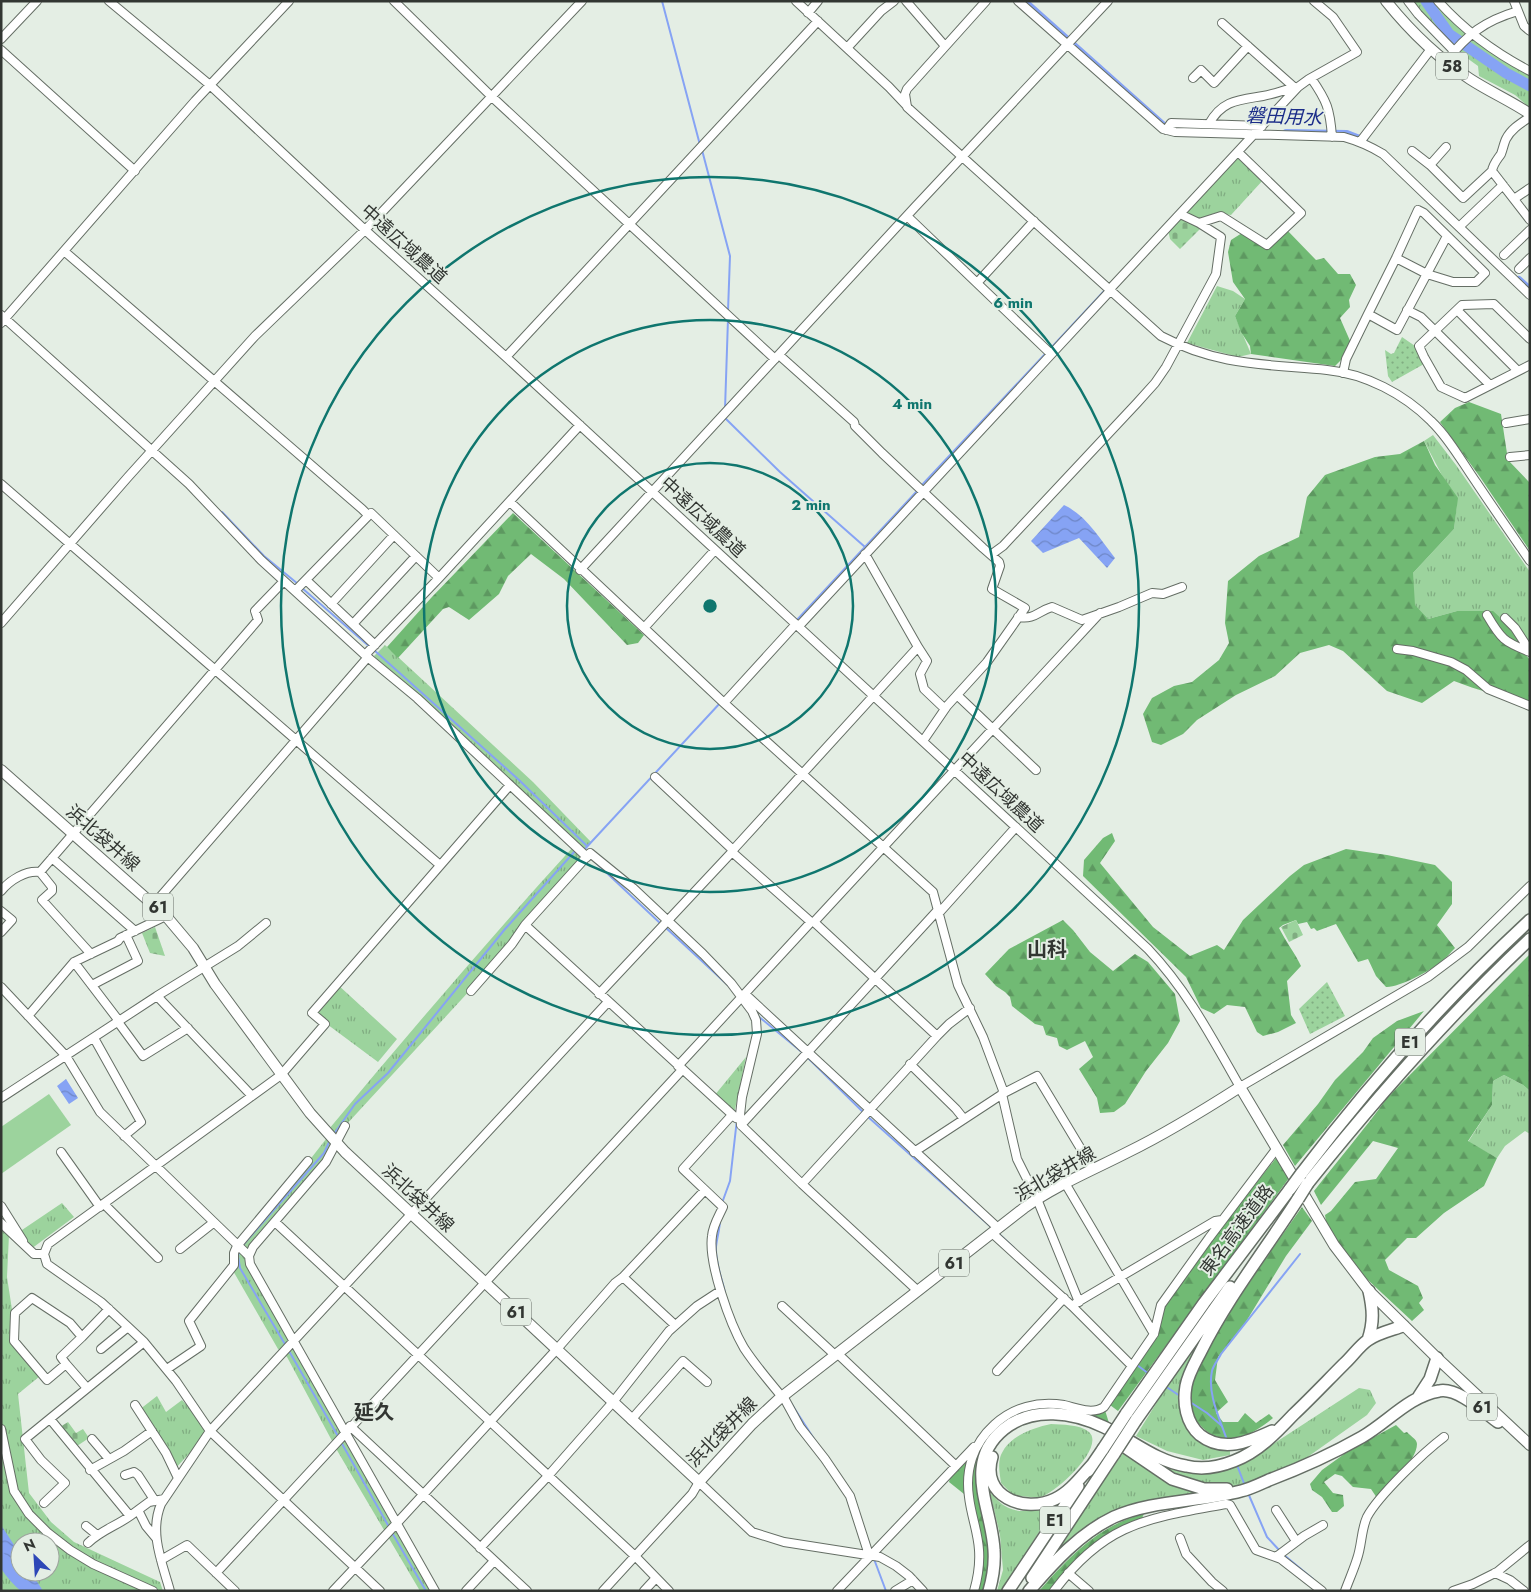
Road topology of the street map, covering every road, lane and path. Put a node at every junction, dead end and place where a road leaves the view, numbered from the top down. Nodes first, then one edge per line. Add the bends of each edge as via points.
1 (36, 1) edge
2 (109, 1) edge
3 (289, 1) edge
4 (394, 1) edge
5 (582, 1) edge
6 (796, 1) edge
7 (818, 1) edge
8 (894, 1) edge
9 (906, 1) edge
10 (986, 1) edge
11 (1018, 1) edge
12 (1108, 1) edge
13 (1314, 1) edge
14 (1386, 1) edge
15 (1408, 1) edge
16 (1438, 1) edge
17 (1514, 1) edge
18 (1518, 11) junction
19 (808, 12) junction
20 (818, 21) junction
21 (1222, 23) dead end
22 (1530, 31) edge
23 (1471, 34) junction
24 (1, 39) edge
25 (1068, 44) junction
26 (946, 46) junction
27 (1248, 46) junction
28 (847, 48) junction
29 (1430, 49) junction
30 (1, 50) edge
31 (1454, 51) junction
32 (1446, 61) junction
33 (1530, 71) edge
34 (1193, 78) dead end
35 (1311, 78) junction
36 (210, 85) junction
37 (1296, 88) junction
38 (491, 96) junction
39 (907, 106) junction
40 (1530, 116) edge
41 (1209, 124) junction
42 (1262, 126) junction
43 (1166, 130) junction
44 (1254, 134) junction
45 (1332, 137) junction
46 (1360, 142) junction
47 (1446, 147) dead end
48 (1412, 151) dead end
49 (1238, 152) junction
50 (963, 156) junction
51 (1430, 165) junction
52 (135, 171) junction
53 (1492, 171) junction
54 (1503, 185) junction
55 (1530, 188) edge
56 (1514, 199) junction
57 (1180, 214) junction
58 (907, 216) junction
59 (1530, 220) edge
60 (1034, 221) junction
61 (1199, 223) junction
62 (630, 224) junction
63 (1459, 227) junction
64 (365, 230) junction
65 (1530, 230) edge
66 (1448, 236) junction
67 (64, 251) junction
68 (1504, 255) dead end
69 (1396, 258) junction
70 (1530, 258) edge
71 (1519, 269) dead end
72 (1427, 274) junction
73 (977, 283) junction
74 (1109, 291) junction
75 (1530, 295) edge
76 (1407, 310) junction
77 (1457, 310) junction
78 (1368, 314) junction
79 (3, 319) edge
80 (1434, 331) junction
81 (1530, 339) edge
82 (1178, 346) junction
83 (1051, 354) junction
84 (506, 357) junction
85 (777, 357) junction
86 (1530, 365) edge
87 (1518, 371) junction
88 (1343, 373) junction
89 (214, 382) junction
90 (1490, 385) junction
91 (1530, 420) edge
92 (1506, 423) dead end
93 (580, 425) junction
94 (153, 451) junction
95 (1530, 454) edge
96 (1510, 457) dead end
97 (1, 484) edge
98 (652, 491) junction
99 (923, 492) junction
100 (510, 502) junction
101 (368, 516) junction
102 (394, 535) junction
103 (70, 544) junction
104 (716, 550) junction
105 (865, 554) junction
106 (992, 554) junction
107 (416, 556) junction
108 (1530, 561) edge
109 (580, 570) junction
110 (440, 578) junction
111 (306, 580) junction
112 (284, 582) junction
113 (1182, 586) dead end
114 (295, 591) junction
115 (331, 604) junction
116 (1100, 613) junction
117 (1488, 615) dead end
118 (1018, 617) junction
119 (1505, 618) dead end
120 (1, 624) edge
121 (353, 624) junction
122 (798, 625) junction
123 (644, 628) junction
124 (375, 645) junction
125 (918, 647) junction
126 (1397, 649) dead end
127 (1530, 652) edge
128 (367, 656) junction
129 (215, 669) junction
130 (957, 694) junction
131 (873, 695) junction
132 (724, 703) junction
133 (1530, 706) edge
134 (945, 708) junction
135 (993, 729) junction
136 (297, 741) junction
137 (923, 741) junction
138 (1, 770) edge
139 (955, 770) junction
140 (1036, 770) dead end
141 (801, 774) junction
142 (655, 777) dead end
143 (510, 785) junction
144 (1016, 827) junction
145 (74, 834) junction
146 (884, 848) junction
147 (732, 851) junction
148 (587, 857) junction
149 (52, 858) junction
150 (440, 865) junction
151 (40, 872) junction
152 (1530, 886) edge
153 (1, 891) edge
154 (154, 904) junction
155 (1, 911) edge
156 (938, 913) junction
157 (166, 916) junction
158 (667, 920) junction
159 (1530, 920) edge
160 (812, 922) junction
161 (266, 923) dead end
162 (525, 925) junction
163 (135, 931) junction
164 (1, 932) edge
165 (126, 935) junction
166 (1530, 939) edge
167 (91, 954) junction
168 (74, 962) junction
169 (205, 966) junction
170 (874, 979) junction
171 (92, 985) junction
172 (1, 987) edge
173 (471, 991) dead end
174 (599, 994) junction
175 (157, 996) junction
176 (743, 996) junction
177 (608, 1002) junction
178 (970, 1008) junction
179 (28, 1016) junction
180 (119, 1021) junction
181 (188, 1028) junction
182 (936, 1036) junction
183 (94, 1038) junction
184 (807, 1053) junction
185 (66, 1056) junction
186 (910, 1064) junction
187 (680, 1068) junction
188 (281, 1074) junction
189 (1240, 1087) junction
190 (1003, 1094) junction
191 (252, 1096) junction
192 (1, 1098) edge
193 (868, 1110) junction
194 (732, 1115) junction
195 (964, 1120) junction
196 (741, 1124) junction
197 (344, 1126) dead end
198 (124, 1136) junction
199 (333, 1139) junction
200 (1277, 1148) junction
201 (61, 1152) dead end
202 (914, 1152) junction
203 (308, 1161) dead end
204 (155, 1166) junction
205 (1093, 1169) junction
206 (1304, 1179) junction
207 (1065, 1183) junction
208 (802, 1184) junction
209 (705, 1190) junction
210 (1295, 1195) junction
211 (1037, 1199) junction
212 (102, 1205) junction
213 (1, 1206) edge
214 (411, 1214) junction
215 (1222, 1220) junction
216 (274, 1222) junction
217 (1, 1223) edge
218 (213, 1223) junction
219 (995, 1231) junction
220 (237, 1246) junction
221 (28, 1249) junction
222 (180, 1249) dead end
223 (44, 1254) junction
224 (249, 1256) junction
225 (158, 1258) dead end
226 (623, 1277) junction
227 (1120, 1277) junction
228 (484, 1282) junction
229 (344, 1286) junction
230 (720, 1291) junction
231 (918, 1291) junction
232 (1369, 1291) junction
233 (1064, 1298) junction
234 (1076, 1304) junction
235 (782, 1306) dead end
236 (109, 1309) junction
237 (675, 1326) junction
238 (1403, 1326) junction
239 (128, 1327) junction
240 (1154, 1334) junction
241 (82, 1337) junction
242 (294, 1340) junction
243 (1368, 1340) junction
244 (144, 1342) junction
245 (101, 1349) dead end
246 (557, 1349) junction
247 (836, 1354) junction
248 (417, 1355) junction
249 (1437, 1358) junction
250 (66, 1364) junction
251 (1132, 1366) junction
252 (167, 1369) junction
253 (997, 1371) dead end
254 (707, 1382) dead end
255 (87, 1388) junction
256 (782, 1396) junction
257 (1419, 1396) junction
258 (613, 1402) junction
259 (135, 1405) dead end
260 (50, 1419) junction
261 (631, 1420) junction
262 (489, 1422) junction
263 (1498, 1422) junction
264 (1282, 1427) junction
265 (1, 1428) edge
266 (348, 1429) junction
267 (152, 1430) junction
268 (210, 1431) junction
269 (1444, 1438) dead end
270 (92, 1439) dead end
271 (979, 1443) junction
272 (1530, 1445) edge
273 (1108, 1452) junction
274 (1530, 1453) edge
275 (109, 1459) junction
276 (1092, 1465) junction
277 (956, 1466) junction
278 (90, 1470) junction
279 (124, 1475) dead end
280 (548, 1476) junction
281 (178, 1478) junction
282 (1270, 1480) junction
283 (699, 1482) junction
284 (423, 1494) junction
285 (164, 1499) junction
286 (282, 1499) junction
287 (155, 1501) junction
288 (44, 1503) dead end
289 (138, 1510) junction
290 (1276, 1510) dead end
291 (130, 1516) junction
292 (397, 1523) junction
293 (1322, 1525) dead end
294 (86, 1526) dead end
295 (97, 1535) junction
296 (156, 1538) junction
297 (1180, 1538) dead end
298 (1296, 1541) junction
299 (88, 1543) dead end
300 (1530, 1544) edge
301 (480, 1548) junction
302 (870, 1555) junction
303 (635, 1556) junction
304 (1276, 1557) junction
305 (161, 1560) junction
306 (494, 1561) junction
307 (354, 1567) junction
308 (216, 1573) junction
309 (1068, 1573) junction
310 (1495, 1573) junction
311 (656, 1578) junction
312 (913, 1580) junction
313 (977, 1582) junction
314 (987, 1588) edge
315 (171, 1590) edge
316 (153, 1591) edge
317 (235, 1591) edge
318 (333, 1591) edge
319 (380, 1591) edge
320 (435, 1591) edge
321 (466, 1591) edge
322 (527, 1591) edge
323 (604, 1591) edge
324 (644, 1591) edge
325 (669, 1591) edge
326 (837, 1591) edge
327 (895, 1591) edge
328 (922, 1591) edge
329 (974, 1591) edge
330 (1008, 1591) edge
331 (1024, 1591) edge
332 (1028, 1591) edge
333 (1054, 1591) edge
334 (1089, 1591) edge
335 (1223, 1591) edge
336 (1322, 1591) edge
337 (1345, 1591) edge
338 (1453, 1591) edge
339 (1524, 1591) edge

1 - 24 street
2 - 36 street, 中遠広域農道
3 - 36 street
4 - 38 street
5 - 38 street
6 - 19 street
7 - 19 street
8 - 28 street
9 - 26 street
10 - 26 street
11 - 25 street
12 - 25 street
13 - 35 street via 1333,17 1357,52
14 - 29 main road, 58
15 - 31 street
16 - 23 street
17 - 18 street
18 - 22 street via 1524,26
18 - 23 street via 1497,17
19 - 20 street
20 - 28 street
20 - 62 street
21 - 27 street
23 - 31 street
23 - 33 street via 1509,61
25 - 43 street
25 - 50 street
26 - 39 street via 907,89
27 - 34 street via 1214,83 1201,70
27 - 37 street
28 - 39 street
29 - 32 main road, 58
29 - 46 street
30 - 52 street
31 - 32 street
32 - 40 main road, 58
35 - 37 street
35 - 45 street via 1328,104
36 - 52 street
36 - 64 street, 中遠広域農道
37 - 41 street via 1236,99 1215,113
37 - 42 street
38 - 62 street
38 - 64 street
39 - 50 street
40 - 53 street via 1506,139
41 - 42 street
41 - 43 street via 1171,123
42 - 44 street
43 - 44 street
44 - 45 street
44 - 49 street
45 - 46 street
46 - 63 street via 1382,154
47 - 51 street
48 - 51 street
49 - 57 street
49 - 61 street via 1301,213 1267,245 1221,216
50 - 58 street
50 - 60 street
51 - 53 street via 1463,198
52 - 67 street
53 - 54 street
54 - 56 street
54 - 63 street
55 - 56 street
56 - 59 street
57 - 61 street
57 - 74 street
58 - 73 street
58 - 85 street
60 - 73 street
60 - 74 street
61 - 82 street via 1222,237 1216,274
62 - 84 street
62 - 85 street
63 - 75 street
64 - 84 street, 中遠広域農道
64 - 89 street via 254,336
65 - 68 street
66 - 69 street via 1418,210
66 - 72 street
66 - 72 street via 1485,273 1476,282 1453,282
67 - 79 street
67 - 89 street
69 - 72 street
69 - 78 street
70 - 71 street
72 - 76 street
73 - 83 street
74 - 82 street via 1149,327
74 - 83 street
76 - 78 street via 1397,330
76 - 80 street via 1422,317
77 - 80 street
77 - 81 street via 1462,305 1494,304
77 - 87 street
78 - 88 street via 1346,359
79 - 94 street
80 - 90 street
80 - 90 street via 1419,346 1441,387 1465,398
82 - 88 street via 1244,363
82 - 106 street via 1161,374 1137,402
83 - 99 street
84 - 93 street, 中遠広域農道
85 - 98 street
85 - 99 street via 854,422
86 - 87 street
87 - 90 street
88 - 108 street via 1395,393 1432,422
89 - 94 street
89 - 101 street
91 - 92 street
93 - 98 street, 中遠広域農道
93 - 100 street
94 - 103 street
94 - 112 street
95 - 96 street
97 - 103 street
98 - 104 street, 中遠広域農道
98 - 109 street
99 - 105 street
99 - 106 street
100 - 109 street
100 - 110 street
101 - 102 street via 370,513
101 - 111 street
102 - 107 street
102 - 115 street
103 - 120 street
103 - 129 street
104 - 122 street, 中遠広域農道
104 - 123 street
105 - 122 street
105 - 125 street
106 - 118 street via 1000,566 992,589 1025,608
107 - 110 street
107 - 121 street
109 - 123 street
110 - 124 street
111 - 114 street
111 - 115 street
112 - 114 street
112 - 129 street via 255,611 258,620
113 - 116 street via 1163,594 1152,593
114 - 128 street
115 - 121 street
116 - 118 street via 1082,620 1052,607 1035,617
116 - 135 street
117 - 127 street via 1502,639
118 - 130 street via 987,662
119 - 127 street
121 - 124 street
122 - 131 street, 中遠広域農道
122 - 132 street
123 - 132 street
124 - 128 street
125 - 131 street
125 - 134 street via 926,661 920,674 924,689
126 - 133 street via 1451,662 1488,688
128 - 136 street
128 - 143 street
129 - 136 street
129 - 145 street
130 - 134 street
130 - 135 street
131 - 137 street, 中遠広域農道
131 - 141 street
132 - 141 street
134 - 137 street
135 - 139 street
135 - 140 street
136 - 150 street
136 - 154 street
137 - 139 street, 中遠広域農道
138 - 145 main road, 浜北袋井線 / 61
139 - 144 street, 中遠広域農道
139 - 146 street
141 - 146 street
141 - 147 street
142 - 147 street
143 - 148 street
143 - 150 street
144 - 156 street
144 - 189 street, 中遠広域農道 via 1168,970
145 - 149 street
145 - 154 main road, 浜北袋井線 / 61
146 - 156 street via 933,892
146 - 160 street
147 - 158 street
147 - 160 street
148 - 158 street via 590,853
148 - 162 street
149 - 151 street
149 - 163 street
150 - 188 street via 312,1013 326,1024
151 - 153 street via 31,871
151 - 167 street via 52,887 42,900
152 - 189 street via 1443,967
154 - 157 main road, 浜北袋井線 / 61
155 - 164 street via 12,920
156 - 170 street
156 - 178 street via 958,985
157 - 163 street
157 - 169 main road, 浜北袋井線 / 61
158 - 174 street
158 - 176 street
159 - 206 highway, 東名高速道路 / E1 via 1453,995 1360,1099
160 - 170 street
160 - 176 street
161 - 169 street via 238,946
162 - 173 street
162 - 174 street
163 - 165 street
165 - 167 street
165 - 171 street via 138,961
166 - 206 highway, 東名高速道路 / E1 via 1466,1002
167 - 168 street
168 - 171 street
168 - 179 street
169 - 175 street
169 - 188 main road, 浜北袋井線 / 61
170 - 182 street
170 - 184 street
171 - 180 street
172 - 179 street
174 - 177 street
175 - 180 street
175 - 181 street
176 - 184 street
176 - 187 street
176 - 196 street via 756,1020 757,1034 742,1097
177 - 187 street
177 - 214 street
178 - 182 street
178 - 190 street
179 - 185 street
180 - 181 street via 144,1056
180 - 183 street
181 - 191 street
182 - 186 street
183 - 185 street
183 - 198 street via 141,1122
184 - 193 street
184 - 196 street
185 - 192 street
185 - 198 street via 100,1112
186 - 193 street
186 - 195 street
187 - 194 street
187 - 228 street
188 - 191 street
188 - 199 main road, 浜北袋井線 / 61
189 - 200 main road, 61
189 - 205 main road, 浜北袋井線 / 61 via 1165,1133
190 - 195 street
190 - 205 street via 1037,1076
190 - 211 street via 1015,1152
191 - 204 street
193 - 202 street
193 - 208 street
194 - 196 street
194 - 209 street via 683,1169
195 - 202 street
196 - 208 street
197 - 199 street
198 - 204 street
199 - 214 main road, 浜北袋井線 / 61
199 - 216 street via 326,1162
200 - 215 street
200 - 232 main road, 61 via 1334,1245
201 - 212 street
202 - 219 street
203 - 220 street
204 - 212 street
204 - 218 street
205 - 207 main road, 浜北袋井線 / 61
206 - 210 highway, 東名高速道路 / E1, bridge
207 - 211 main road, 浜北袋井線 / 61
207 - 227 street
208 - 231 street
209 - 226 street
209 - 230 street via 723,1207 712,1237
210 - 264 highway via 1208,1337 1186,1384 1185,1405 1189,1421 1211,1442 1237,1445
210 - 273 highway, 東名高速道路 / E1, bridge
211 - 219 main road, 浜北袋井線 / 61
211 - 234 street
212 - 223 street via 48,1244
212 - 225 street
213 - 221 street
214 - 228 main road, 浜北袋井線 / 61
214 - 229 street
215 - 227 street via 1215,1221
215 - 240 street via 1161,1305
216 - 224 street
216 - 229 street
217 - 221 street
218 - 220 street
218 - 222 street
219 - 231 main road, 浜北袋井線 / 61
219 - 233 street
220 - 224 street
220 - 252 street via 234,1266 189,1321 202,1346
221 - 223 street via 34,1254
223 - 236 street via 48,1264
224 - 242 street via 250,1264
226 - 237 street
226 - 246 street
227 - 234 street
227 - 240 street
228 - 246 main road, 浜北袋井線 / 61
228 - 248 street
229 - 242 street
229 - 248 street
230 - 237 street
230 - 256 street via 744,1348
231 - 247 main road, 浜北袋井線 / 61
232 - 238 main road, 61
232 - 243 highway via 1374,1316
233 - 234 street
233 - 253 street
234 - 251 street
235 - 247 street
236 - 239 street
236 - 241 street
237 - 258 street
238 - 243 highway
238 - 249 main road, 61
239 - 244 street
239 - 245 street
240 - 251 street
241 - 250 street via 61,1357
241 - 250 street via 70,1323 32,1298 15,1312 14,1341 48,1380
242 - 266 street
242 - 268 street
243 - 264 highway
244 - 252 street
244 - 255 street
246 - 258 main road, 浜北袋井線 / 61
246 - 262 street
247 - 256 main road, 浜北袋井線 / 61
247 - 277 street
248 - 262 street
248 - 266 street
249 - 257 highway via 1430,1379
249 - 263 main road, 61
249 - 272 main road, 61
250 - 255 street
251 - 271 street via 1100,1410 1032,1405 1004,1417 986,1432
252 - 268 street
254 - 261 street via 683,1362
255 - 260 street
256 - 283 main road, 浜北袋井線 / 61
256 - 302 street via 800,1427 850,1496
257 - 263 highway via 1441,1390 1453,1392
257 - 282 highway via 1362,1437
258 - 261 main road, 浜北袋井線 / 61
258 - 280 street
259 - 267 street
260 - 278 street
260 - 288 street via 25,1439 64,1483
261 - 283 main road, 浜北袋井線 / 61
262 - 280 street
262 - 284 street
263 - 274 main road, 61
264 - 314 highway via 1253,1452 1235,1461 1203,1468 1170,1462 1104,1427 1073,1417 1052,1413 1019,1420 1001,1432 985,1455 982,1467 983,1492 994,1548 994,1570
265 - 316 street via 14,1491 29,1514 70,1550
266 - 284 street
266 - 286 street
266 - 292 street
267 - 275 street
267 - 281 street
268 - 281 street
268 - 286 street
269 - 337 street via 1409,1469 1367,1518 1358,1558
270 - 275 street
271 - 277 street
271 - 313 street via 971,1460 968,1485 979,1549
273 - 276 highway, 東名高速道路 / E1
273 - 331 highway, 東名高速道路 / E1
275 - 278 street
276 - 282 highway via 1069,1490 1043,1504 1008,1500 995,1487 989,1468 997,1447 1014,1429 1034,1421 1052,1419 1100,1431 1172,1479 1204,1489 1241,1488
276 - 330 highway, 東名高速道路 / E1
277 - 302 street
278 - 291 street
279 - 287 street via 134,1472 138,1475
280 - 301 street
280 - 303 street
281 - 285 street
282 - 332 highway via 1242,1491 1135,1510 1115,1517 1079,1540
283 - 302 street via 752,1532 784,1542
283 - 303 street via 692,1494
284 - 292 street
284 - 301 street
285 - 287 street
285 - 296 street via 157,1513
286 - 307 street
286 - 308 street
287 - 289 street
289 - 291 street
289 - 296 street
290 - 298 street
291 - 295 street
292 - 307 street
292 - 320 street
293 - 298 street
294 - 295 street
295 - 299 street
296 - 305 street
297 - 335 street via 1186,1554
298 - 304 street
300 - 310 street
301 - 306 street
302 - 312 street via 896,1566
302 - 326 street
303 - 311 street
303 - 323 street
304 - 309 street via 1256,1550 1230,1505 1226,1504 1154,1518 1121,1530 1086,1554
304 - 336 street
305 - 308 street via 187,1545
305 - 315 street
306 - 321 street
306 - 322 street
307 - 318 street
307 - 319 street
308 - 317 street
309 - 333 street
309 - 334 street
310 - 338 street
310 - 339 street
311 - 324 street
311 - 325 street
312 - 327 street
312 - 328 street
313 - 314 street
313 - 329 street

